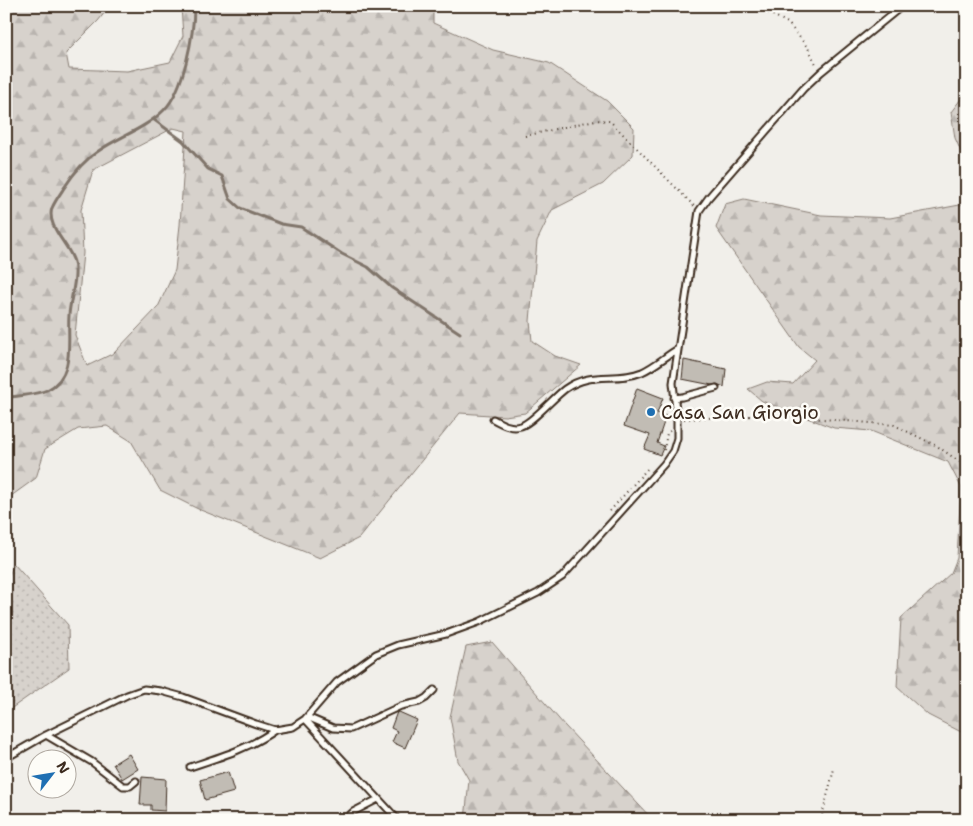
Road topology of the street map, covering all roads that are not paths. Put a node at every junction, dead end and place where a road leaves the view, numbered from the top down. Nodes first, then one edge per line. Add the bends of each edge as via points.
1 (902, 6) edge
2 (678, 349) junction
3 (716, 388) dead end
4 (674, 398) junction
5 (493, 419) dead end
6 (434, 690) dead end
7 (306, 718) junction
8 (275, 730) junction
9 (46, 736) junction
10 (6, 758) edge
11 (190, 767) dead end
12 (136, 781) dead end
13 (378, 799) junction
14 (344, 820) edge
15 (398, 820) edge

1 - 2 lane via 803,89 699,211
2 - 4 lane via 672,383
2 - 5 lane via 642,372 578,382 524,425 512,427
3 - 4 lane
4 - 7 lane via 677,438 673,451 562,577 538,594 479,622 376,654 337,682
6 - 7 lane via 419,702 401,706 352,729 333,728
7 - 8 lane via 293,727
7 - 13 lane
8 - 9 lane via 183,697 144,689
8 - 11 lane via 244,748
9 - 10 lane
9 - 12 lane via 92,762 123,786 130,786
13 - 14 lane
13 - 15 lane

